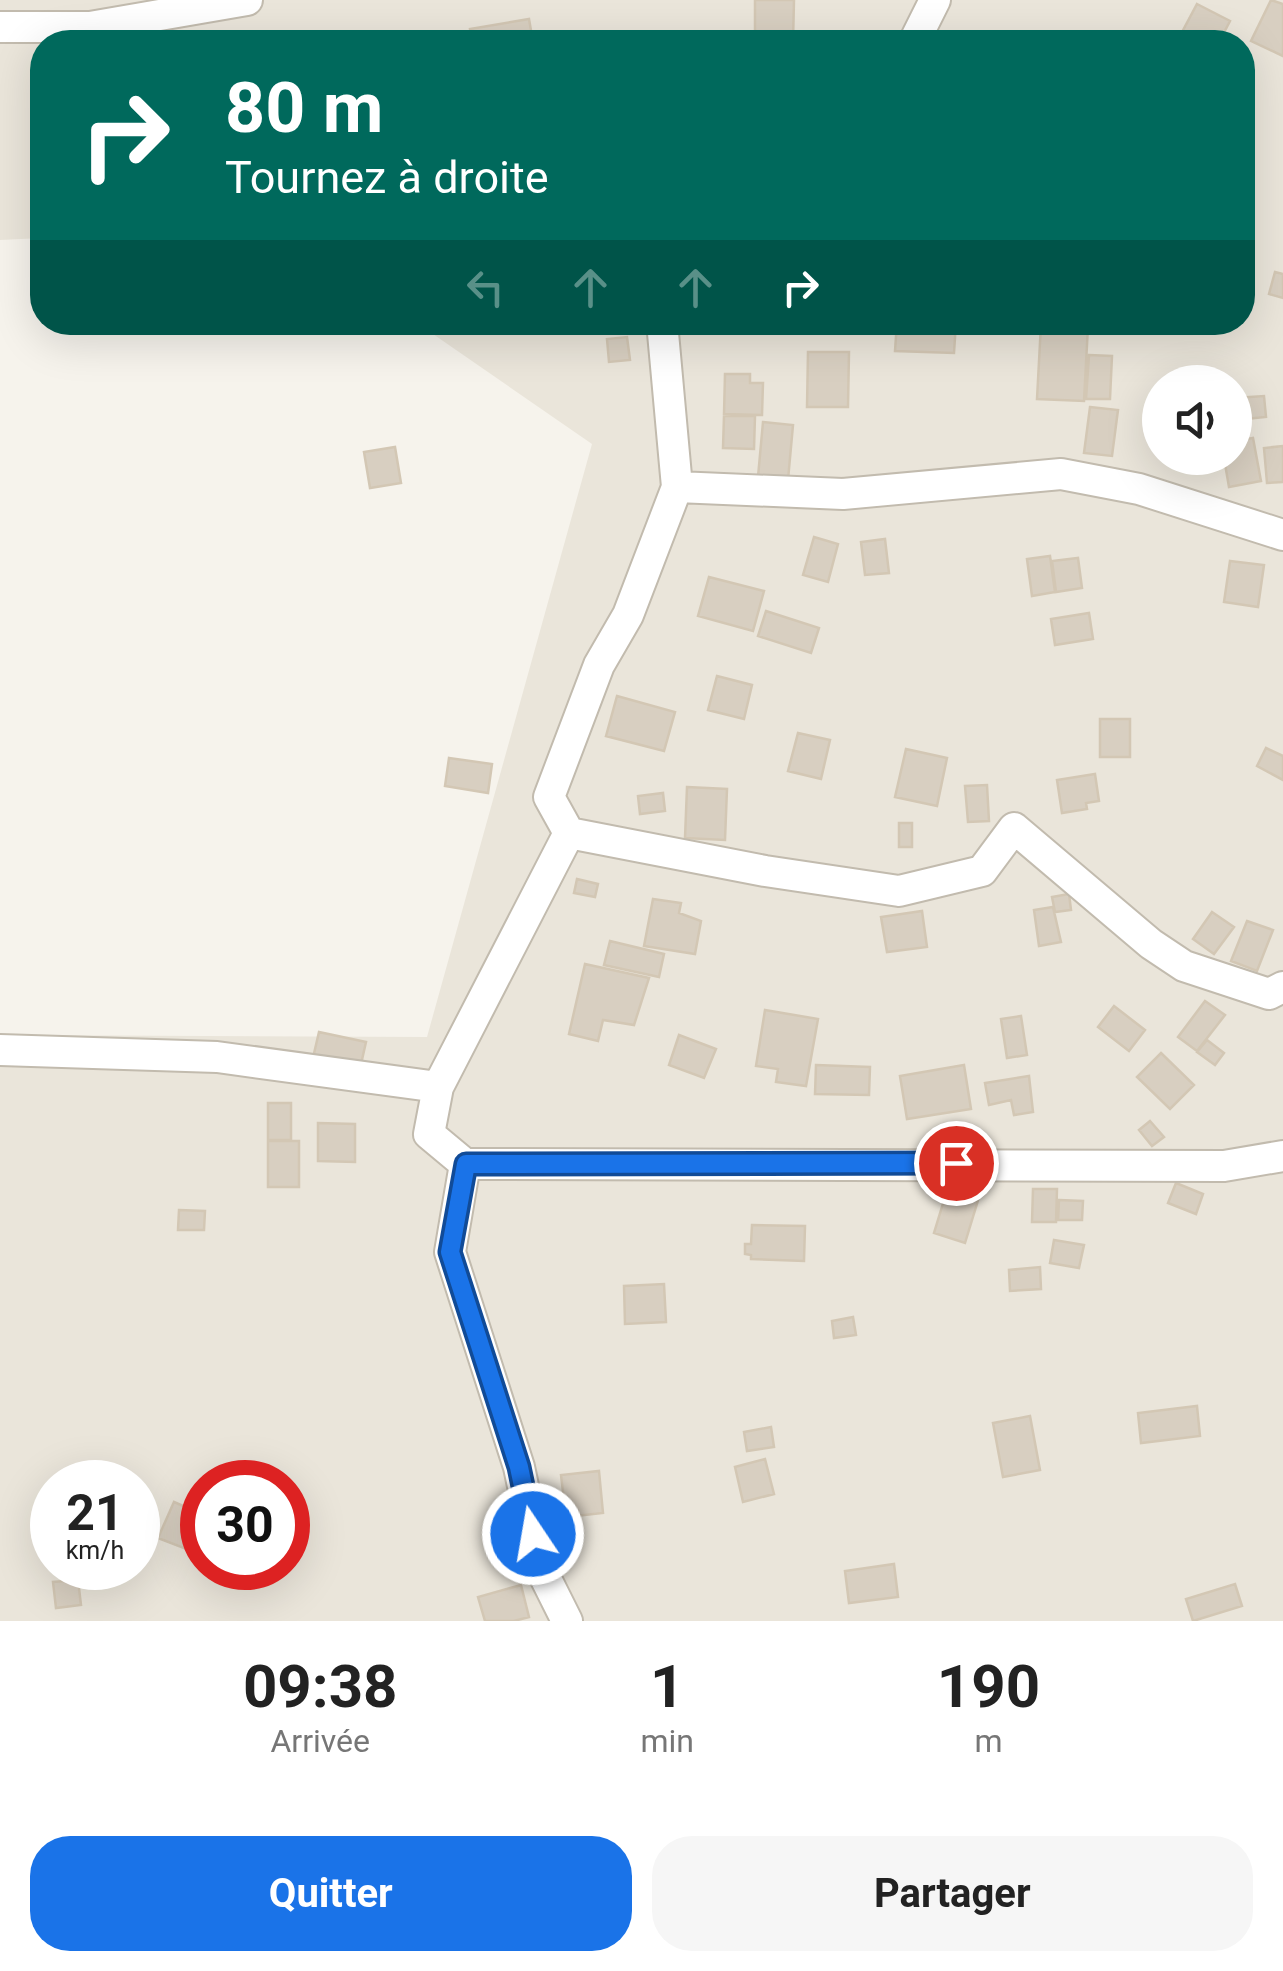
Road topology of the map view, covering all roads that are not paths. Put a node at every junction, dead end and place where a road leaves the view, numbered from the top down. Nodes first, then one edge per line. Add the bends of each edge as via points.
1 (247, 0) edge
2 (935, 0) edge
3 (0, 27) edge
4 (920, 30) edge
5 (663, 335) edge
6 (677, 487) junction
7 (1283, 535) edge
8 (570, 833) junction
9 (1283, 987) edge
10 (0, 1050) edge
11 (438, 1087) junction
12 (1283, 1156) edge
13 (466, 1164) junction
14 (567, 1621) edge

1 - 3 street via 90,28
2 - 4 street
5 - 6 street
6 - 7 street via 843,494 1061,474 1139,489
6 - 8 street via 549,798
8 - 9 street via 899,891 982,871 1014,828 1184,966 1269,994
8 - 11 street
10 - 11 street via 218,1058
11 - 13 street via 429,1134
12 - 13 street via 1224,1166
13 - 14 street via 450,1252 519,1467 540,1567

